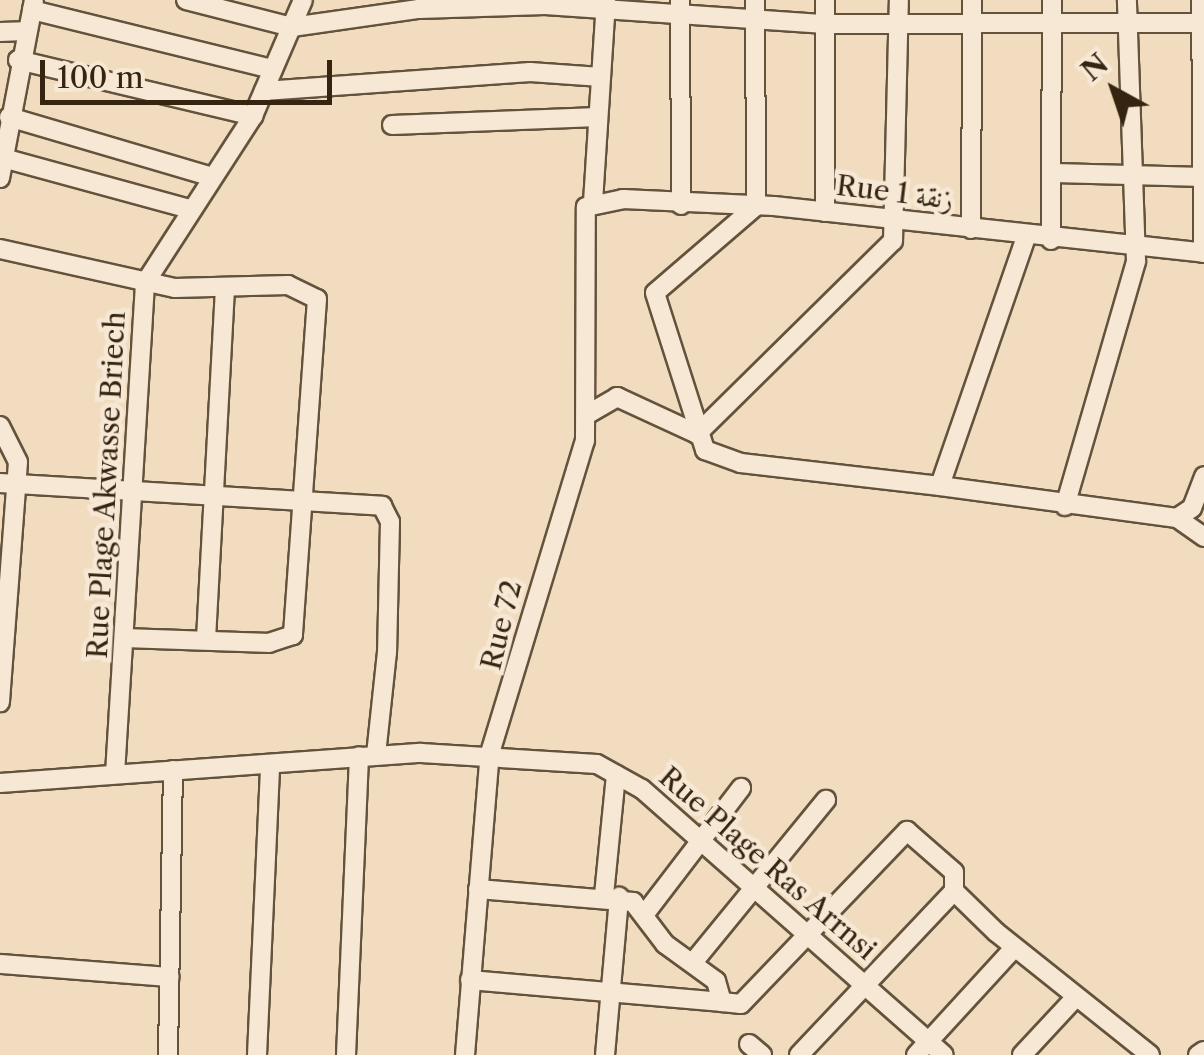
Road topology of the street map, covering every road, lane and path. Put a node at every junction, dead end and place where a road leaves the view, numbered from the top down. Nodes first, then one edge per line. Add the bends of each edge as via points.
1 (186, 0) edge
2 (304, 0) edge
3 (826, 0) edge
4 (899, 0) edge
5 (972, 0) edge
6 (1052, 0) edge
7 (1126, 0) edge
8 (1201, 0) edge
9 (606, 4) edge
10 (33, 5) edge
11 (680, 6) edge
12 (755, 9) edge
13 (899, 21) junction
14 (971, 21) junction
15 (1052, 22) junction
16 (1127, 22) junction
17 (1203, 23) edge
18 (824, 24) junction
19 (292, 27) junction
20 (25, 31) junction
21 (0, 32) edge
22 (18, 60) junction
23 (272, 69) junction
24 (601, 77) junction
25 (264, 91) junction
26 (7, 106) edge
27 (253, 116) junction
28 (598, 117) junction
29 (392, 125) dead end
30 (3, 158) junction
31 (1054, 172) junction
32 (210, 176) junction
33 (1130, 176) junction
34 (0, 178) edge
35 (1204, 178) edge
36 (681, 204) junction
37 (756, 206) junction
38 (588, 207) junction
39 (190, 209) junction
40 (825, 212) junction
41 (900, 220) junction
42 (971, 229) junction
43 (1026, 236) junction
44 (1052, 240) junction
45 (1129, 248) junction
46 (0, 249) edge
47 (1203, 253) edge
48 (146, 283) junction
49 (225, 289) junction
50 (588, 414) junction
51 (0, 426) edge
52 (697, 434) junction
53 (1204, 476) edge
54 (7, 482) edge
55 (940, 486) junction
56 (133, 491) junction
57 (218, 499) junction
58 (306, 504) junction
59 (1065, 506) junction
60 (1177, 518) junction
61 (1204, 537) edge
62 (126, 638) junction
63 (206, 639) junction
64 (0, 702) edge
65 (490, 754) junction
66 (368, 755) junction
67 (270, 764) junction
68 (174, 770) junction
69 (115, 774) junction
70 (616, 776) junction
71 (0, 783) edge
72 (742, 788) dead end
73 (826, 800) dead end
74 (702, 841) junction
75 (755, 888) junction
76 (478, 889) junction
77 (954, 891) junction
78 (611, 896) junction
79 (646, 911) junction
80 (810, 938) junction
81 (1014, 948) junction
82 (695, 960) junction
83 (0, 964) edge
84 (170, 977) junction
85 (470, 980) junction
86 (866, 984) junction
87 (612, 991) junction
88 (1074, 998) junction
89 (722, 1002) junction
90 (923, 1048) edge
91 (168, 1055) edge
92 (257, 1055) edge
93 (346, 1055) edge
94 (465, 1055) edge
95 (605, 1055) edge
96 (800, 1055) edge
97 (944, 1055) edge
98 (1022, 1055) edge
99 (1150, 1055) edge

1 - 19 street
2 - 19 street, Rue Plage Akwasse Briech
3 - 18 street
4 - 13 street
5 - 14 street
6 - 15 street
7 - 16 street
8 - 17 street
9 - 11 street
9 - 19 street via 419,8
9 - 24 street, Rue 72
10 - 20 street
10 - 23 street
11 - 12 street
11 - 36 street
12 - 18 street
12 - 37 street
13 - 14 street
13 - 18 street
13 - 41 street
14 - 15 street
14 - 42 street
15 - 16 street
15 - 31 street
16 - 17 street
16 - 33 street
17 - 35 street
18 - 40 street
19 - 23 street, Rue Plage Akwasse Briech
20 - 21 street
20 - 22 street
22 - 26 street
22 - 27 street
23 - 25 street, Rue Plage Akwasse Briech
24 - 25 street via 530,72
24 - 28 street, Rue 72
25 - 27 street, Rue Plage Akwasse Briech
26 - 30 street
26 - 32 street
27 - 32 street, Rue Plage Akwasse Briech
28 - 29 street
28 - 38 street, Rue 72
30 - 34 street
30 - 39 street
31 - 33 street
31 - 44 street
32 - 39 street, Rue Plage Akwasse Briech
33 - 35 street
33 - 45 street
35 - 47 street
36 - 37 street, Rue 1 زنقة
36 - 38 street, Rue 1 زنقة
37 - 40 street, Rue 1 زنقة
37 - 52 street via 655,293
38 - 50 street, Rue 72
39 - 48 street, Rue Plage Akwasse Briech
40 - 41 street, Rue 1 زنقة
41 - 42 street, Rue 1 زنقة
41 - 52 street via 894,241
42 - 43 street, Rue 1 زنقة
43 - 44 street, Rue 1 زنقة
43 - 55 street
44 - 45 street, Rue 1 زنقة
45 - 47 street, Rue 1 زنقة
45 - 59 street via 1133,281
46 - 48 street
48 - 49 street
48 - 56 street, Rue Plage Akwasse Briech
49 - 57 street
49 - 58 street via 288,285 313,293 320,308
50 - 52 street via 617,397
50 - 65 street, Rue 72
51 - 54 street via 18,462
52 - 55 street via 720,459
53 - 60 street via 1192,508
54 - 56 street
54 - 64 street
55 - 59 street
56 - 57 street
56 - 62 street, Rue Plage Akwasse Briech
57 - 58 street
57 - 63 street
58 - 63 street via 297,608 284,642
58 - 66 street via 370,502 390,522
59 - 60 street
60 - 61 street
62 - 63 street
62 - 69 street, Rue Plage Akwasse Briech
65 - 66 street, Rue Plage Ras Arrnsi
65 - 70 street, Rue Plage Ras Arrnsi via 583,760
65 - 76 street, Rue 72
66 - 67 street, Rue Plage Ras Arrnsi
66 - 93 street
67 - 68 street, Rue Plage Ras Arrnsi
67 - 92 street
68 - 69 street, Rue Plage Ras Arrnsi
68 - 84 street
69 - 71 street, Rue Plage Ras Arrnsi
70 - 74 street, Rue Plage Ras Arrnsi
70 - 78 street
72 - 74 street
73 - 75 street
74 - 75 street, Rue Plage Ras Arrnsi
74 - 79 street
75 - 80 street, Rue Plage Ras Arrnsi
75 - 82 street
76 - 78 street
76 - 85 street, Rue 72
77 - 80 street via 954,872 904,831
77 - 81 street
77 - 86 street
78 - 79 street
78 - 87 street
79 - 82 street via 665,944
80 - 86 street, Rue Plage Ras Arrnsi
80 - 89 street via 750,1000
81 - 88 street
81 - 90 street
82 - 89 street
83 - 84 street
84 - 91 street
85 - 87 street
85 - 94 street, Rue 72
86 - 90 street, Rue Plage Ras Arrnsi
86 - 96 street
87 - 89 street
87 - 95 street
88 - 98 street
88 - 99 street
90 - 97 street, Rue Plage Ras Arrnsi

